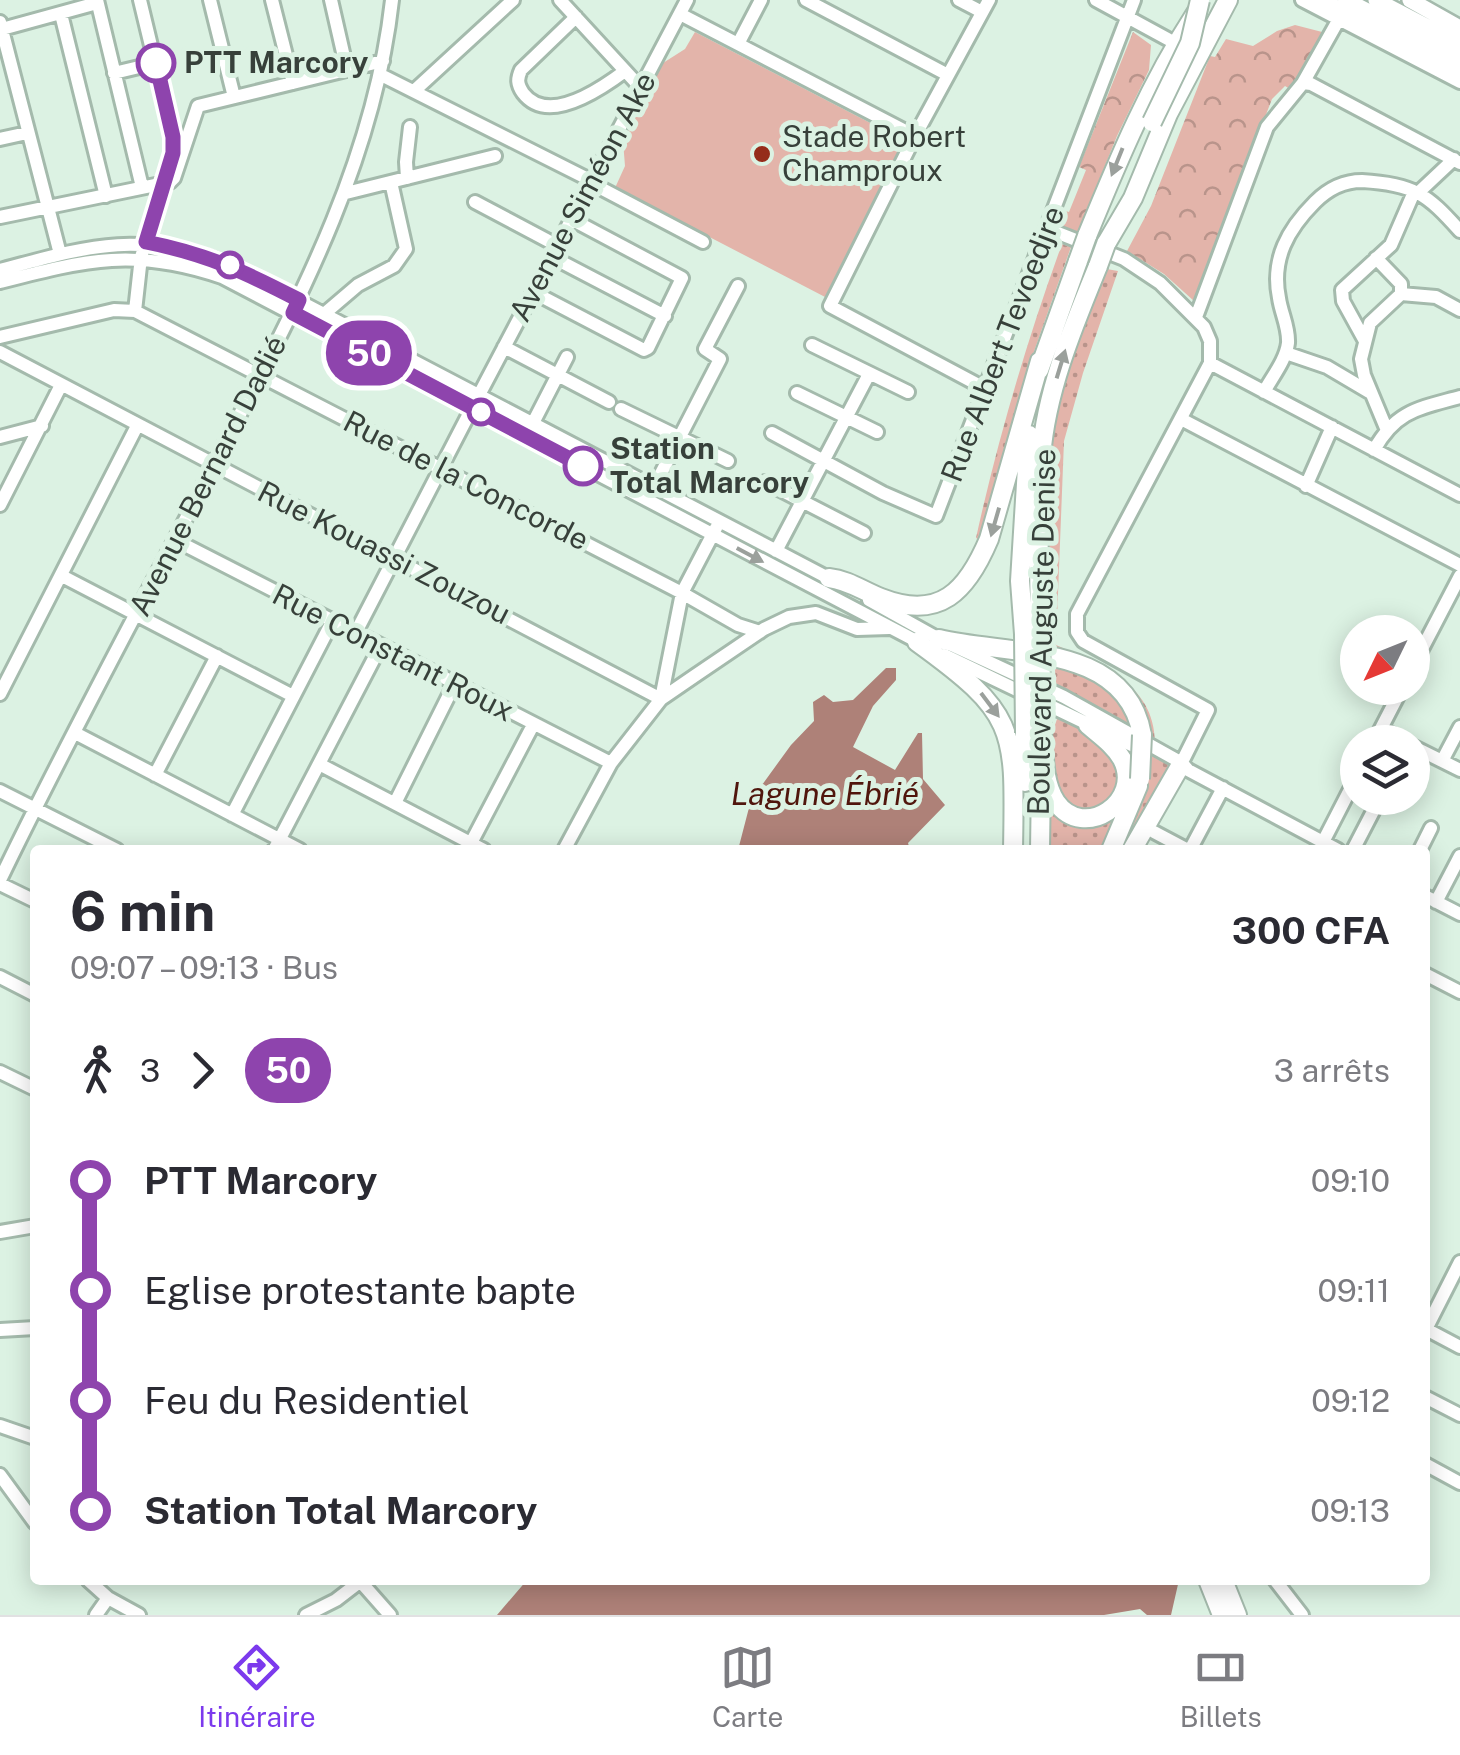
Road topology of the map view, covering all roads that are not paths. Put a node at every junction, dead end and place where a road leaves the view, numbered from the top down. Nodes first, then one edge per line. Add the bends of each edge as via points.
1 (140, 0) edge
2 (210, 0) edge
3 (272, 0) edge
4 (331, 0) edge
5 (392, 0) edge
6 (513, 0) edge
7 (560, 0) edge
8 (687, 0) edge
9 (761, 0) edge
10 (806, 0) edge
11 (959, 0) edge
12 (1096, 0) edge
13 (1134, 0) edge
14 (1202, 0) edge
15 (1302, 0) edge
16 (1321, 0) edge
17 (1346, 0) edge
18 (1376, 0) edge
19 (1410, 0) edge
20 (1228, 1) edge
21 (97, 2) edge
22 (985, 6) edge
23 (61, 14) junction
24 (680, 14) junction
25 (1127, 17) junction
26 (576, 18) junction
27 (1340, 20) junction
28 (1, 26) edge
29 (1456, 37) edge
30 (1175, 43) junction
31 (738, 44) junction
32 (4, 58) edge
33 (1460, 60) edge
34 (156, 63) junction
35 (382, 68) junction
36 (348, 70) junction
37 (625, 71) junction
38 (1460, 71) edge
39 (114, 73) junction
40 (948, 75) junction
41 (1303, 82) junction
42 (1460, 82) edge
43 (293, 84) junction
44 (641, 88) junction
45 (414, 91) junction
46 (234, 97) junction
47 (410, 128) dead end
48 (27, 132) junction
49 (915, 136) junction
50 (0, 139) edge
51 (495, 156) dead end
52 (1457, 161) edge
53 (408, 178) junction
54 (391, 182) junction
55 (591, 182) junction
56 (164, 184) junction
57 (142, 187) junction
58 (1417, 191) junction
59 (346, 193) junction
60 (106, 196) junction
61 (474, 202) dead end
62 (47, 206) junction
63 (0, 218) edge
64 (572, 220) junction
65 (1458, 226) edge
66 (1048, 229) junction
67 (146, 242) junction
68 (702, 242) dead end
69 (1106, 244) junction
70 (555, 251) junction
71 (60, 254) junction
72 (140, 257) junction
73 (1376, 258) junction
74 (0, 270) edge
75 (0, 282) edge
76 (738, 286) dead end
77 (533, 292) junction
78 (1401, 294) junction
79 (296, 307) junction
80 (1460, 310) edge
81 (135, 311) junction
82 (324, 314) junction
83 (665, 316) junction
84 (1196, 317) junction
85 (0, 337) edge
86 (1365, 341) junction
87 (812, 345) dead end
88 (504, 348) junction
89 (0, 352) edge
90 (1286, 352) junction
91 (568, 357) dead end
92 (1040, 361) junction
93 (1210, 363) junction
94 (261, 374) junction
95 (869, 374) junction
96 (558, 376) junction
97 (62, 385) junction
98 (986, 390) junction
99 (908, 392) dead end
100 (1264, 392) junction
101 (797, 393) dead end
102 (1371, 393) junction
103 (1460, 397) edge
104 (476, 402) junction
105 (848, 418) junction
106 (1180, 419) junction
107 (533, 423) junction
108 (42, 426) junction
109 (136, 426) junction
110 (1332, 427) junction
111 (1386, 428) junction
112 (877, 432) dead end
113 (772, 433) dead end
114 (0, 437) edge
115 (679, 438) junction
116 (1374, 450) junction
117 (728, 461) dead end
118 (825, 462) junction
119 (214, 465) junction
120 (441, 469) junction
121 (764, 482) dead end
122 (1306, 486) junction
123 (654, 487) junction
124 (1460, 495) edge
125 (802, 501) junction
126 (0, 505) edge
127 (719, 521) junction
128 (864, 533) dead end
129 (712, 535) junction
130 (175, 540) junction
131 (776, 551) junction
132 (395, 558) junction
133 (1460, 565) edge
134 (62, 576) junction
135 (1460, 576) edge
136 (829, 578) junction
137 (682, 593) junction
138 (137, 614) junction
139 (332, 622) junction
140 (738, 626) junction
141 (889, 628) junction
142 (760, 632) junction
143 (355, 634) junction
144 (1032, 634) junction
145 (1430, 634) edge
146 (939, 638) junction
147 (917, 642) junction
148 (380, 647) junction
149 (737, 647) junction
150 (217, 656) junction
151 (668, 661) junction
152 (696, 675) junction
153 (454, 685) junction
154 (0, 694) edge
155 (294, 696) junction
156 (661, 699) junction
157 (533, 725) junction
158 (1088, 725) junction
159 (1460, 728) edge
160 (75, 732) junction
161 (1034, 733) junction
162 (1430, 755) edge
163 (1442, 761) junction
164 (611, 763) junction
165 (319, 764) junction
166 (1183, 767) junction
167 (1460, 770) edge
168 (156, 775) junction
169 (1223, 788) junction
170 (0, 791) edge
171 (395, 803) junction
172 (34, 808) junction
173 (1340, 809) edge
174 (232, 815) junction
175 (1371, 815) edge
176 (1432, 828) dead end
177 (1154, 832) dead end
178 (1323, 842) junction
179 (471, 843) junction
180 (107, 845) edge
181 (277, 845) edge
182 (475, 845) edge
183 (569, 845) edge
184 (1013, 845) edge
185 (1026, 845) edge
186 (1040, 845) edge
187 (1114, 845) edge
188 (1135, 845) edge
189 (1179, 845) edge
190 (1192, 845) edge
191 (1329, 845) edge
192 (1356, 845) edge
193 (1423, 845) edge
194 (1460, 856) edge
195 (0, 882) edge
196 (30, 898) edge
197 (1431, 899) edge
198 (1460, 914) edge
199 (0, 977) edge
200 (1430, 977) edge
201 (1460, 992) edge
202 (30, 993) edge
203 (0, 1072) edge
204 (30, 1087) edge
205 (30, 1227) edge
206 (0, 1232) edge
207 (1459, 1266) edge
208 (1430, 1322) edge
209 (30, 1328) edge
210 (0, 1330) edge
211 (1430, 1332) edge
212 (1460, 1347) edge
213 (1430, 1400) edge
214 (1460, 1416) edge
215 (0, 1426) edge
216 (30, 1436) edge
217 (1430, 1467) edge
218 (0, 1475) edge
219 (1460, 1482) edge
220 (0, 1490) edge
221 (18, 1501) junction
222 (30, 1517) edge
223 (94, 1585) edge
224 (356, 1585) edge
225 (364, 1585) edge
226 (1210, 1585) edge
227 (1226, 1585) edge
228 (1279, 1585) edge
229 (108, 1598) junction
230 (96, 1615) edge
231 (139, 1615) edge
232 (306, 1615) edge
233 (390, 1615) edge
234 (1222, 1615) edge
235 (1237, 1615) edge
236 (1302, 1615) edge

1 - 34 street
2 - 46 street
3 - 43 street
4 - 36 street
5 - 35 street, Avenue Bernard Dadié
6 - 45 street
7 - 26 street
8 - 24 street, Avenue Siméon Ake
9 - 31 street
10 - 40 street
11 - 22 street
12 - 25 street
13 - 25 street, Rue Albert Tevoedjre
14 - 30 highway, Boulevard Auguste Denise
14 - 69 highway, Boulevard Auguste Denise, bridge
15 - 27 street
16 - 38 main road
17 - 33 main road
18 - 29 main road
19 - 29 main road
20 - 69 highway, Boulevard Auguste Denise
21 - 23 street
21 - 39 street
22 - 40 street
23 - 28 street
23 - 60 street
24 - 31 street
24 - 44 street, Avenue Siméon Ake
25 - 30 street
25 - 66 street, Rue Albert Tevoedjre
26 - 37 street
26 - 37 street via 521,70 520,90 542,106 554,106 596,91
27 - 41 street
27 - 42 street
28 - 32 street
30 -> 92 highway, Boulevard Auguste Denise, bridge via 1131,130
31 - 49 street
32 - 48 street
34 - 39 street
34 - 56 street via 173,137
35 - 36 street
35 - 45 street
35 - 59 street, Avenue Bernard Dadié
36 - 43 street
37 - 44 street
39 - 57 street
40 - 49 street
41 - 52 street
41 - 84 street via 1267,126
43 - 46 street
44 - 55 street, Avenue Siméon Ake
45 - 55 street
46 - 56 street via 195,109 174,178
47 - 53 street
48 - 50 street
48 - 62 street
49 - 98 street via 830,306
51 - 53 street
52 - 58 street
53 - 54 street
54 - 59 street
54 - 82 street via 406,249 394,266 358,284
55 - 64 street, Avenue Siméon Ake
55 - 68 street
56 - 57 street
56 - 67 street
57 - 60 street
58 - 65 street
58 - 73 street via 1391,246
58 - 90 street via 1352,181 1335,186 1297,220 1286,235 1277,274
59 - 79 street, Avenue Bernard Dadié
60 - 62 street
61 - 70 street
62 - 63 street
62 - 71 street
64 - 70 street, Avenue Siméon Ake
64 - 83 street via 682,278
66 - 84 street via 1142,269
66 - 98 street, Rue Albert Tevoedjre
67 - 71 street
67 - 72 street
67 - 79 street via 226,263
144 -> 69 highway, Boulevard Auguste Denise, bridge via 1044,437 1060,368
70 - 77 street, Avenue Siméon Ake
70 - 83 street
71 - 74 street
72 - 75 street via 73,263
72 - 79 street via 196,268
72 - 81 street
73 - 78 street via 1401,284
73 - 86 street via 1341,295
76 - 115 street via 705,350 720,359
77 - 83 street via 644,350
77 - 88 street, Avenue Siméon Ake
78 - 80 street via 1436,297
78 - 86 street via 1370,322
79 - 82 street
79 - 94 street, Avenue Bernard Dadié
79 - 104 street
81 - 85 street
81 - 94 street, Rue de la Concorde
82 - 104 street
84 - 93 street via 1210,341
86 - 102 street via 1362,367
87 - 95 street
88 - 96 street
88 - 104 street, Avenue Siméon Ake
89 - 97 street, Rue Kouassi Zouzou
90 - 100 street
90 - 102 street
91 - 96 street
92 -> 136 highway via 990,540 958,591 933,605 910,606
92 - 144 highway, Boulevard Auguste Denise via 1026,454 1020,582
93 - 100 street
93 - 106 street
94 - 119 street, Avenue Bernard Dadié
94 - 120 street, Rue de la Concorde
95 - 99 street
95 - 105 street
96 - 107 street
96 - 115 street
97 - 108 street
97 - 109 street, Rue Kouassi Zouzou
98 - 118 street, Rue Albert Tevoedjre via 936,516
100 - 110 street
101 - 105 street
102 - 111 street
103 - 111 street via 1422,406
104 - 107 street
104 - 120 street, Avenue Siméon Ake
104 - 129 street
105 - 112 street
105 - 118 street
106 - 122 street
106 - 166 street via 1077,614 1077,632 1208,710
107 - 123 street
108 - 114 street
108 - 126 street
109 - 119 street, Rue Kouassi Zouzou
109 - 134 street
110 - 116 street
110 - 122 street
111 - 116 street
113 - 118 street, Rue Albert Tevoedjre
115 - 117 street
115 - 123 street
116 - 124 street
118 - 125 street
119 - 130 street, Avenue Bernard Dadié
119 - 132 street, Rue Kouassi Zouzou
120 - 132 street, Avenue Siméon Ake
120 - 137 street, Rue de la Concorde
121 - 125 street
122 - 133 street
123 - 127 street
125 - 128 street
125 - 131 street
127 - 129 street
127 - 131 street
129 - 137 street
129 -> 141 street
130 - 138 street, Avenue Bernard Dadié
130 - 139 street, Rue Constant Roux
131 - 136 street
132 - 143 street, Avenue Siméon Ake
132 - 156 street, Rue Kouassi Zouzou
134 - 138 street
134 - 154 street
135 - 145 street
136 - 146 street
137 - 140 street, Rue de la Concorde
137 - 151 street
138 - 150 street
138 - 160 street, Avenue Bernard Dadié
139 - 143 street, Rue Constant Roux
139 - 155 street
140 - 142 street, Rue de la Concorde
140 - 149 street
141 - 142 street via 857,628 816,613
141 - 147 street
142 - 149 street
143 - 148 street, Rue Constant Roux
144 - 161 highway, Boulevard Auguste Denise, bridge
146 - 166 street via 1064,697
146 - 187 highway, bridge via 1079,662 1123,694 1140,723 1140,779
147 - 158 street
147 -> 184 highway via 977,688 1003,723 1014,769
148 - 153 street, Rue Constant Roux
148 - 165 street
149 - 152 street
150 - 155 street
150 - 168 street
151 - 152 street via 679,675
151 - 156 street
152 - 156 street
153 - 157 street, Rue Constant Roux
153 - 171 street
155 - 174 street
156 - 164 street
157 - 164 street, Rue Constant Roux
157 - 179 street
158 - 161 highway via 1120,756 1127,779 1119,802 1089,818 1057,803
158 - 166 street
159 - 163 street
160 - 168 street
160 - 172 street, Avenue Bernard Dadié
161 - 185 highway, Boulevard Auguste Denise
161 - 186 highway, Boulevard Auguste Denise
162 - 163 street
163 - 167 street
164 - 183 street
165 - 171 street
165 - 181 street
166 - 169 street
166 - 188 highway
168 - 174 street
169 - 178 street
169 - 190 street
170 - 172 street
171 - 179 street
172 - 180 street
172 - 195 street, Avenue Bernard Dadié
173 - 178 street
174 - 181 street
175 - 192 street
176 - 193 street
177 - 189 street
178 - 191 street
179 - 182 street
194 - 197 street
195 - 196 street
197 - 198 street
199 - 202 street
200 - 201 street
203 - 204 street
205 - 206 street
207 - 208 street
209 - 210 street
211 - 212 street
213 - 214 street
215 - 216 street
217 - 219 street
218 - 221 street
220 - 221 street
221 - 222 street
223 - 229 street
224 - 232 street
225 - 233 street
226 - 234 highway
227 - 235 highway
228 - 236 street
229 - 230 street
229 - 231 street

